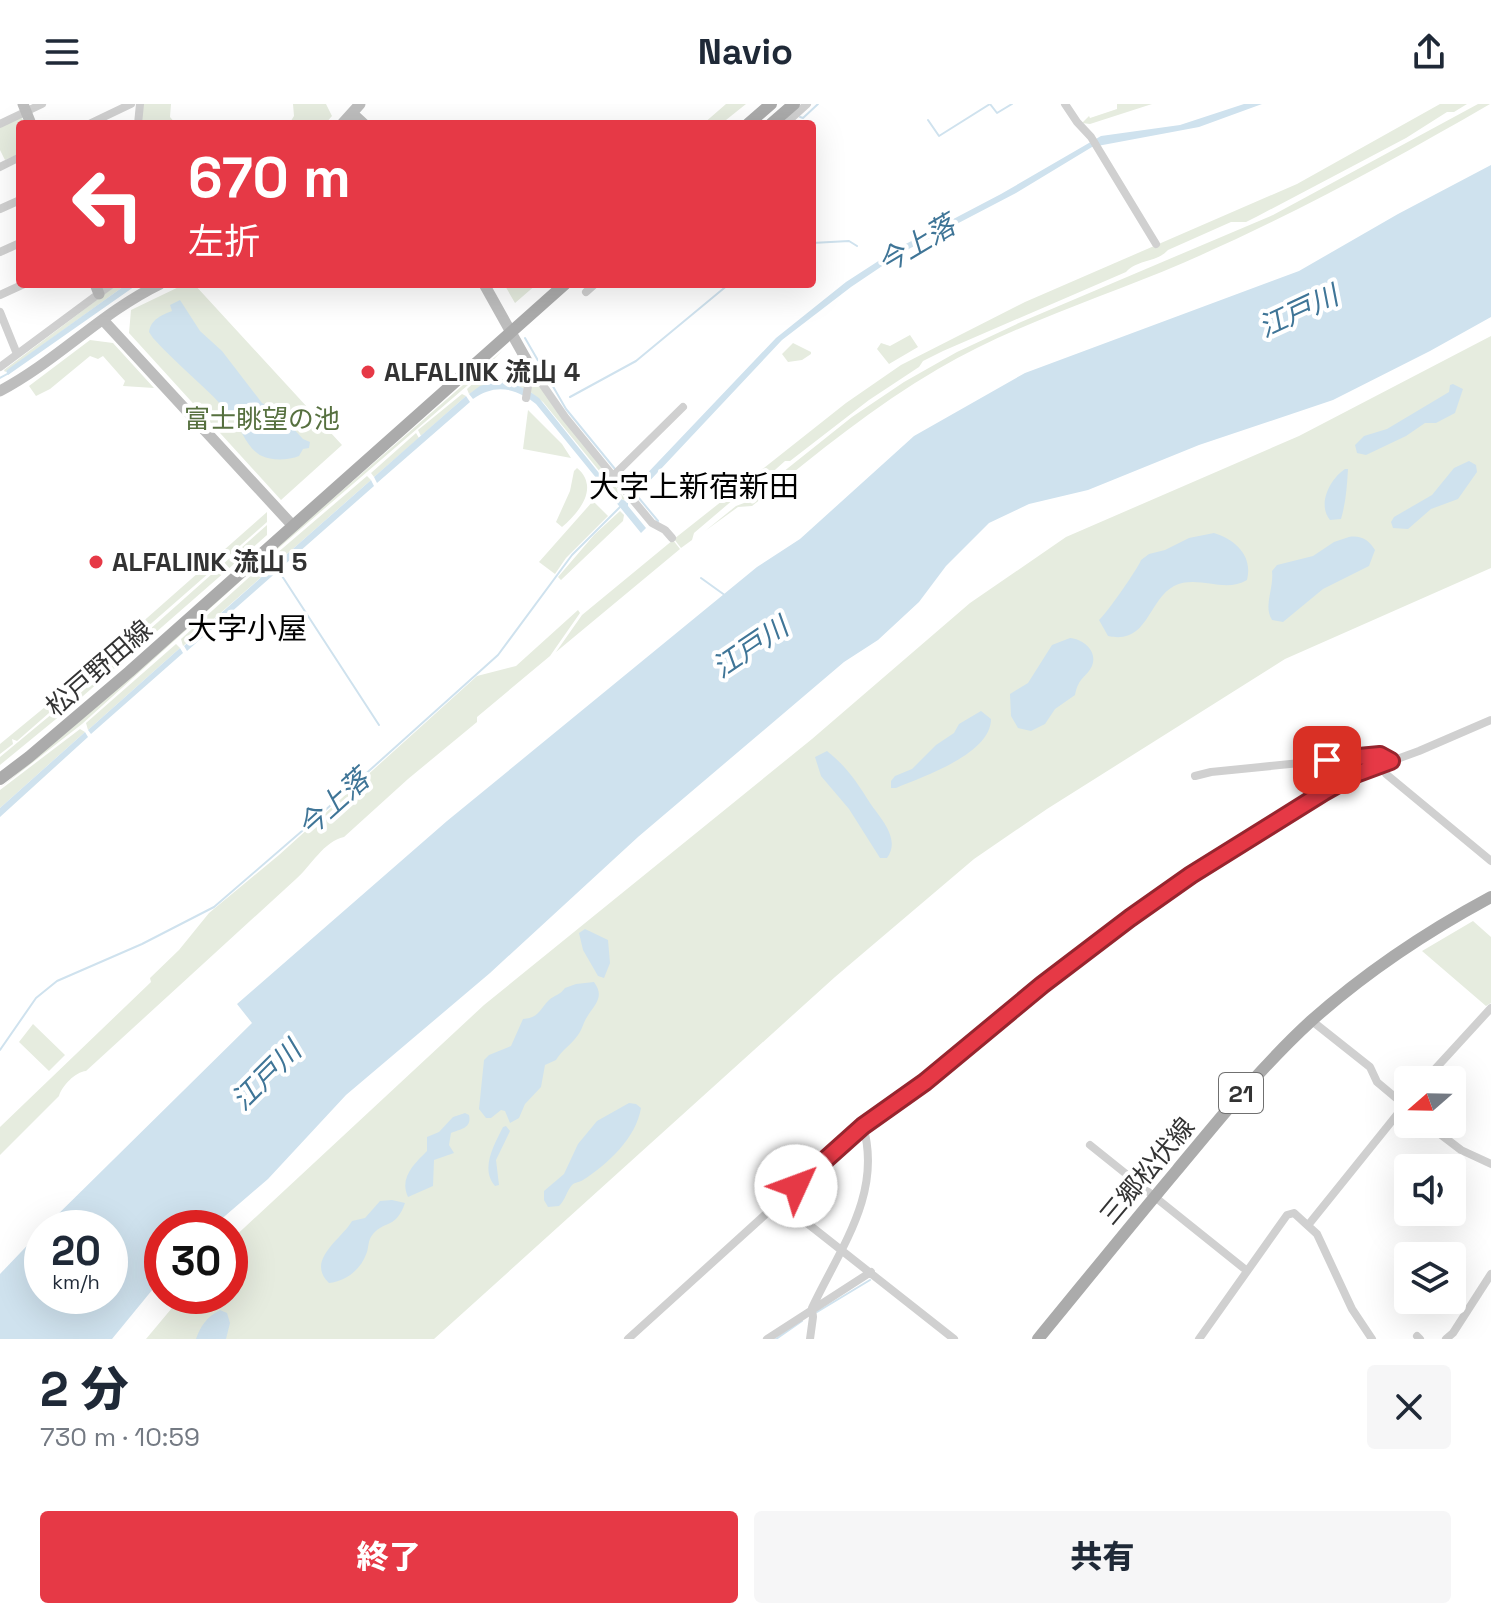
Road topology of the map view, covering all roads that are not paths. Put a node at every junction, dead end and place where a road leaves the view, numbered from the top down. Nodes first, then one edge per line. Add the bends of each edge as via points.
1 (42, 104) edge
2 (131, 104) edge
3 (771, 104) edge
4 (785, 104) edge
5 (794, 104) edge
6 (807, 104) edge
7 (1065, 104) edge
8 (24, 108) edge
9 (97, 120) edge
10 (753, 120) edge
11 (767, 120) edge
12 (776, 120) edge
13 (789, 120) edge
14 (0, 124) edge
15 (1156, 244) dead end
16 (152, 288) edge
17 (486, 288) edge
18 (560, 288) edge
19 (581, 288) edge
20 (97, 289) edge
21 (0, 312) edge
22 (103, 320) junction
23 (512, 334) junction
24 (17, 354) junction
25 (531, 368) junction
26 (0, 370) edge
27 (0, 391) edge
28 (527, 393) dead end
29 (683, 407) dead end
30 (617, 474) junction
31 (293, 526) junction
32 (672, 538) dead end
33 (1491, 720) edge
34 (1386, 763) junction
35 (1195, 776) dead end
36 (0, 779) edge
37 (1491, 861) edge
38 (1491, 897) edge
39 (1491, 1008) edge
40 (1312, 1021) junction
41 (1438, 1066) edge
42 (1394, 1095) edge
43 (1394, 1121) edge
44 (863, 1126) junction
45 (1445, 1138) edge
46 (1090, 1145) dead end
47 (1491, 1164) edge
48 (1154, 1197) junction
49 (779, 1201) junction
50 (1309, 1224) junction
51 (843, 1251) junction
52 (1246, 1270) junction
53 (871, 1272) junction
54 (1491, 1274) edge
55 (812, 1308) junction
56 (1453, 1337) edge
57 (628, 1339) edge
58 (767, 1339) edge
59 (810, 1339) edge
60 (954, 1339) edge
61 (1038, 1339) edge
62 (1199, 1339) edge
63 (1372, 1339) edge

1 - 8 street
2 - 9 street
3 - 10 main road
4 - 11 main road
5 - 12 main road
6 - 13 street
7 - 15 street via 1099,148
8 - 14 street
16 - 22 street
17 - 23 street
18 - 23 main road, 松戸野田線
19 - 23 main road, 松戸野田線
20 - 24 street
21 - 24 street
22 - 27 street
22 - 31 street
23 - 25 street
23 - 31 main road, 松戸野田線
24 - 26 street
25 - 28 street
25 - 30 street via 565,417
29 - 30 street
30 - 32 street via 654,525
31 - 36 main road, 松戸野田線
33 - 34 street
34 - 35 street via 1380,755
34 - 37 street via 1386,774
34 - 44 street via 1324,792 1191,875
38 - 40 main road, 三郷松伏線 / 21 via 1407,946
39 - 41 street
40 - 42 street via 1370,1067 1377,1082
40 - 48 main road, 三郷松伏線 / 21 via 1259,1073
43 - 50 street
44 - 49 street
44 - 51 street via 868,1150 863,1203
45 - 47 street
46 - 48 street
48 - 52 street
48 - 61 main road, 三郷松伏線 / 21
49 - 51 street
49 - 57 street
50 - 52 street via 1294,1213 1287,1215
50 - 63 street
51 - 53 street
51 - 55 street
52 - 62 street
53 - 55 street
53 - 60 street
54 - 56 street
55 - 58 street
55 - 59 street

